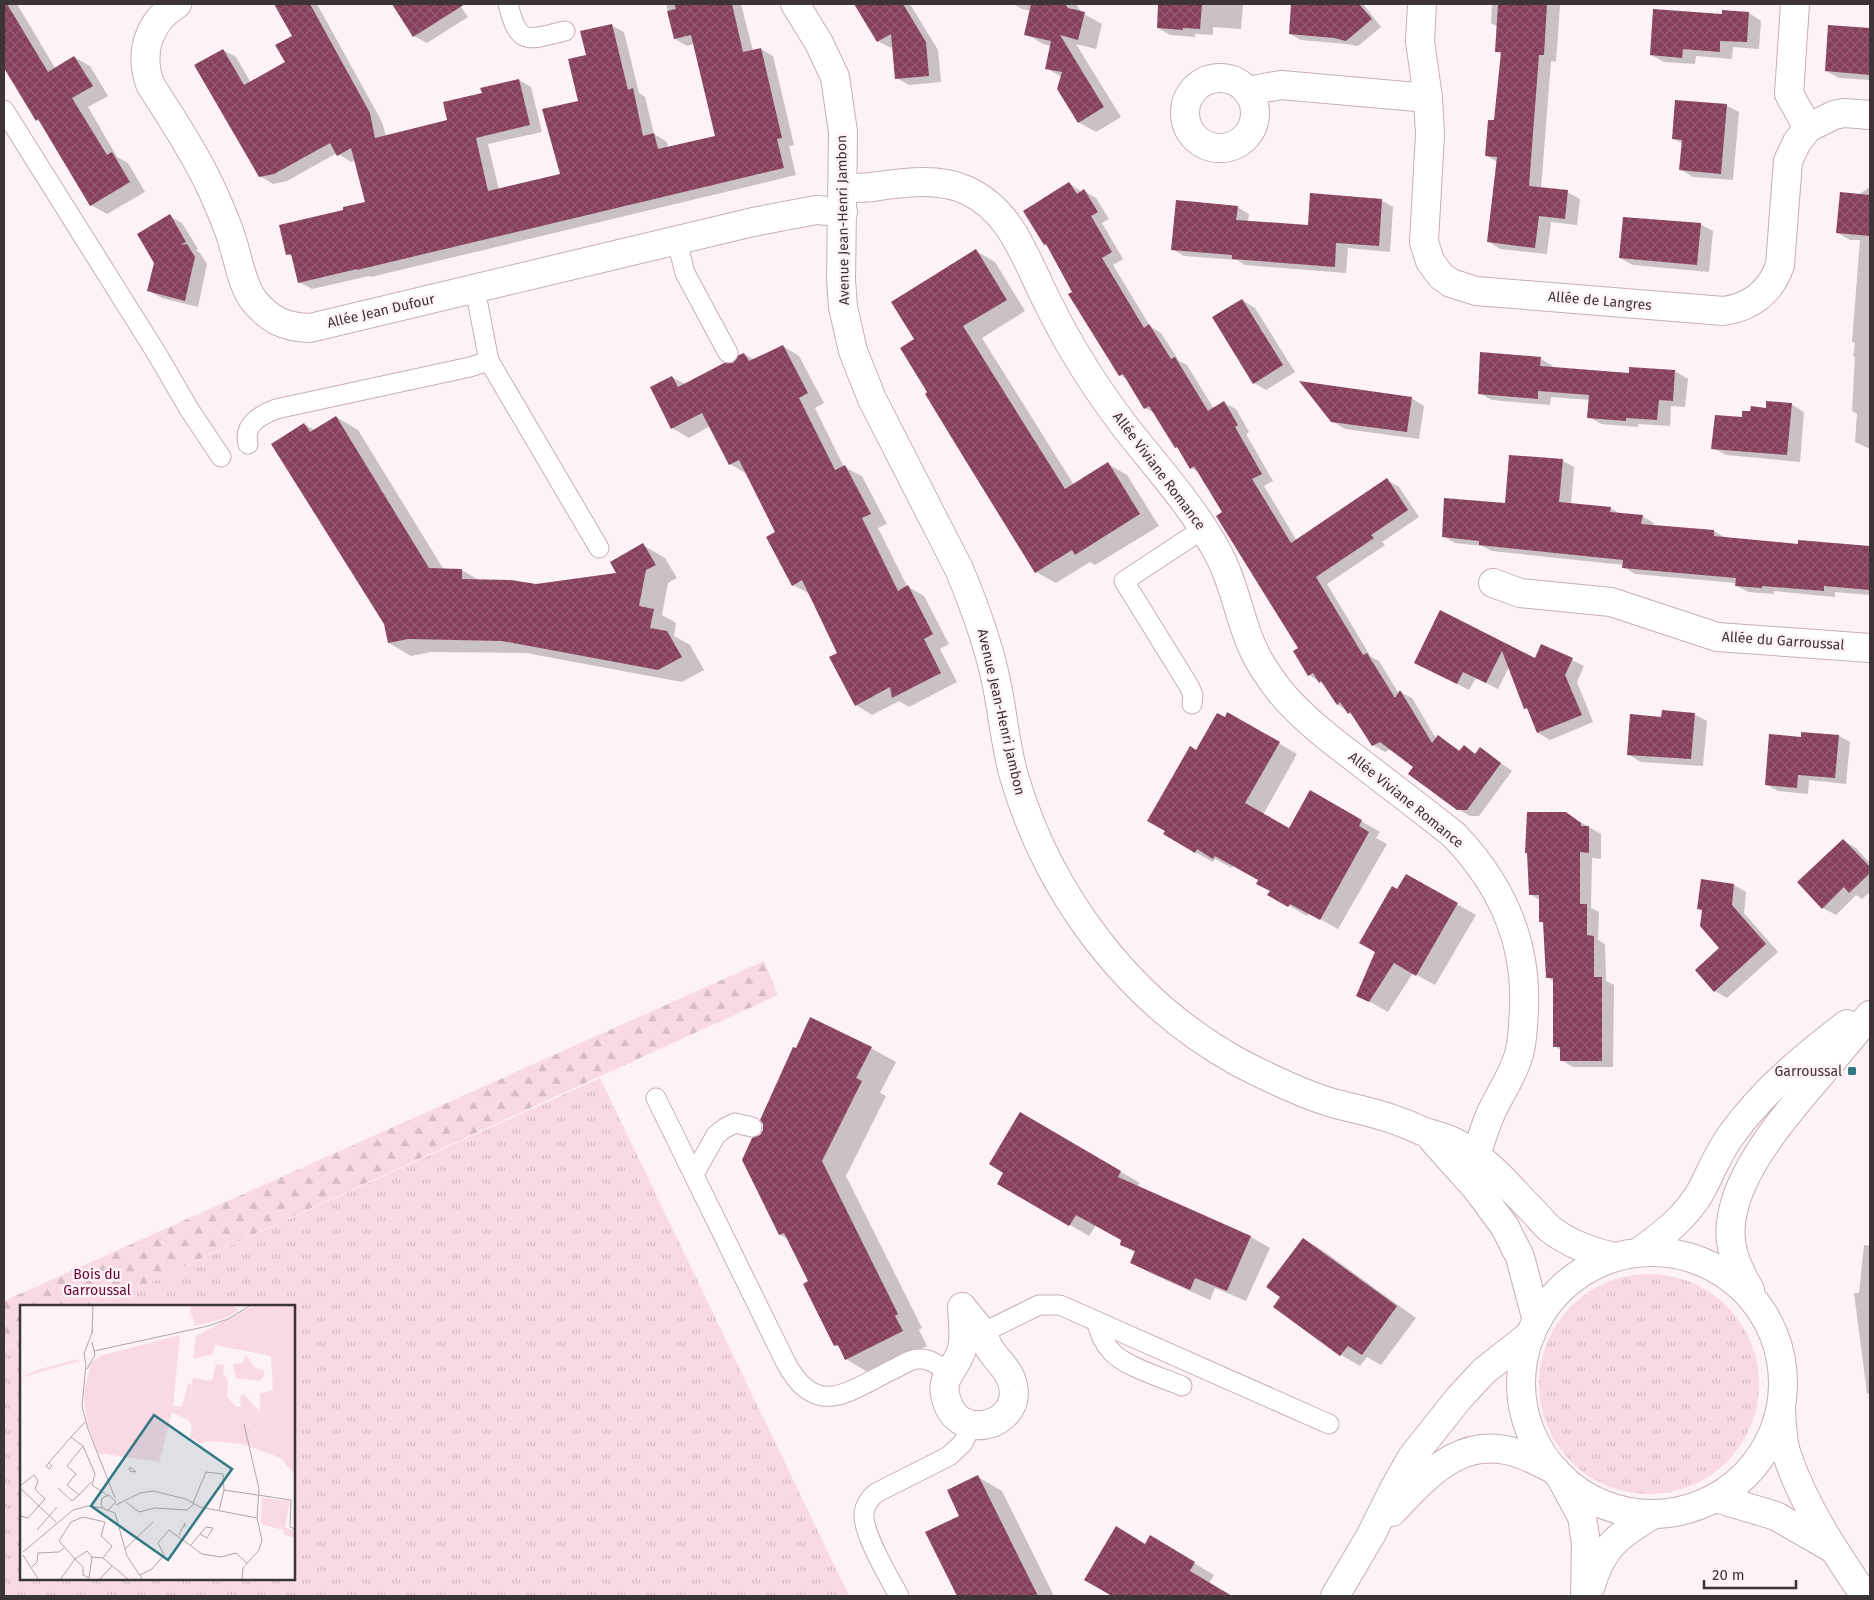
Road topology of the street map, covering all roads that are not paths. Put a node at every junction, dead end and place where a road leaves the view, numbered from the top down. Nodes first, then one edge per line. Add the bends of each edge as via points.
1 (177, 4) edge
2 (508, 4) edge
3 (795, 4) edge
4 (1422, 4) edge
5 (1795, 4) edge
6 (565, 31) dead end
7 (1247, 91) dead end
8 (1428, 98) junction
9 (4, 110) edge
10 (1870, 115) edge
11 (1808, 128) junction
12 (843, 200) junction
13 (677, 240) junction
14 (475, 289) junction
15 (728, 353) dead end
16 (489, 361) junction
17 (248, 444) dead end
18 (220, 457) dead end
19 (1203, 529) junction
20 (599, 548) dead end
21 (1493, 583) dead end
22 (1870, 648) edge
23 (1192, 704) dead end
24 (1870, 1006) edge
25 (1870, 1015) edge
26 (656, 1098) dead end
27 (752, 1127) dead end
28 (1420, 1130) junction
29 (1476, 1156) junction
30 (694, 1174) junction
31 (1627, 1254) junction
32 (1762, 1311) junction
33 (1096, 1321) junction
34 (1534, 1327) junction
35 (982, 1333) junction
36 (950, 1373) junction
37 (1182, 1386) dead end
38 (1781, 1409) junction
39 (1329, 1424) dead end
40 (971, 1426) junction
41 (1558, 1473) junction
42 (1716, 1498) junction
43 (1654, 1514) junction
44 (1371, 1535) junction
45 (1833, 1549) junction
46 (899, 1596) edge
47 (1334, 1596) edge
48 (1586, 1596) edge
49 (1865, 1596) edge

1 - 14 street, Allée Jean Dufour via 159,19 150,32 145,59 147,76 197,159 232,238 247,289 268,315 285,325 310,328
2 - 6 lane via 513,22 522,36 531,39
3 - 12 street, Avenue Jean-Henri Jambon via 835,76 843,132
4 - 8 street, Allée de Langres via 1420,40
5 - 11 street via 1788,94
7 - 8 street via 1281,85
8 - 11 street, Allée de Langres via 1430,134 1424,242 1430,261 1441,276 1476,290 1724,311 1741,308 1757,299 1777,274 1788,160
9 - 18 lane
10 - 11 street, Allée de Langres via 1834,115
12 - 13 street, Allée Jean Dufour via 816,210
12 - 19 street, Allée Viviane Romance via 926,182 966,190 992,207 1014,234 1048,303 1097,387
12 - 28 street, Avenue Jean-Henri Jambon via 841,280 852,351 872,399 959,569 988,647 1007,747 1024,806 1049,863 1081,918 1140,987 1163,1009 1215,1047 1299,1091
13 - 14 street, Allée Jean Dufour
13 - 15 lane via 686,272
14 - 16 lane
16 - 17 lane via 276,409 257,418 251,425 246,437
16 - 20 lane
19 - 23 lane via 1124,580 1189,686
19 - 29 street, Allée Viviane Romance via 1230,578 1255,654 1278,689 1328,738 1454,835 1484,870 1504,904 1522,957 1525,993 1522,1037 1513,1071 1492,1112
21 - 22 street, Allée du Garroussal via 1520,593 1611,602 1717,637
24 - 31 street via 1767,1091 1730,1137 1686,1212 1669,1230
25 - 32 street via 1772,1133 1738,1193 1731,1221 1734,1259
26 - 30 lane
27 - 30 lane via 735,1124 720,1131
28 - 29 street, Avenue Jean-Henri Jambon via 1456,1143
28 - 34 street, Avenue Jean-Henri Jambon via 1456,1164 1505,1227 1520,1257
29 - 31 street, Avenue Jean-Henri Jambon via 1550,1228 1602,1255
30 - 36 lane via 786,1363 801,1386 823,1397 840,1395 918,1359 933,1362
31 - 32 street via 1663,1252 1708,1264 1729,1276
31 - 34 street via 1593,1265 1574,1278 1556,1294
32 - 38 street via 1774,1334 1781,1358 1784,1384
33 - 35 lane via 1060,1305 1039,1305
33 - 37 lane via 1100,1336 1120,1360
33 - 39 lane
34 - 41 street via 1524,1354 1524,1409 1542,1454
34 - 44 street via 1484,1371 1439,1422 1412,1458
35 - 36 street via 962,1307 962,1348
35 - 40 street via 1008,1373 1014,1398 999,1419 990,1424
36 - 40 street via 945,1382 947,1403 960,1421
38 - 42 street via 1772,1436 1758,1461 1739,1482
38 - 45 street via 1786,1454
40 - 46 lane via 963,1443 949,1456 876,1493 865,1509 865,1529
41 - 43 street via 1581,1492 1604,1504 1628,1512
41 - 44 street via 1522,1454 1499,1449 1470,1450 1436,1468
41 - 48 street via 1582,1517 1586,1543
42 - 43 street via 1686,1510
42 - 45 street via 1776,1516
43 - 48 street via 1625,1532 1603,1554
44 - 47 street
45 - 49 street

